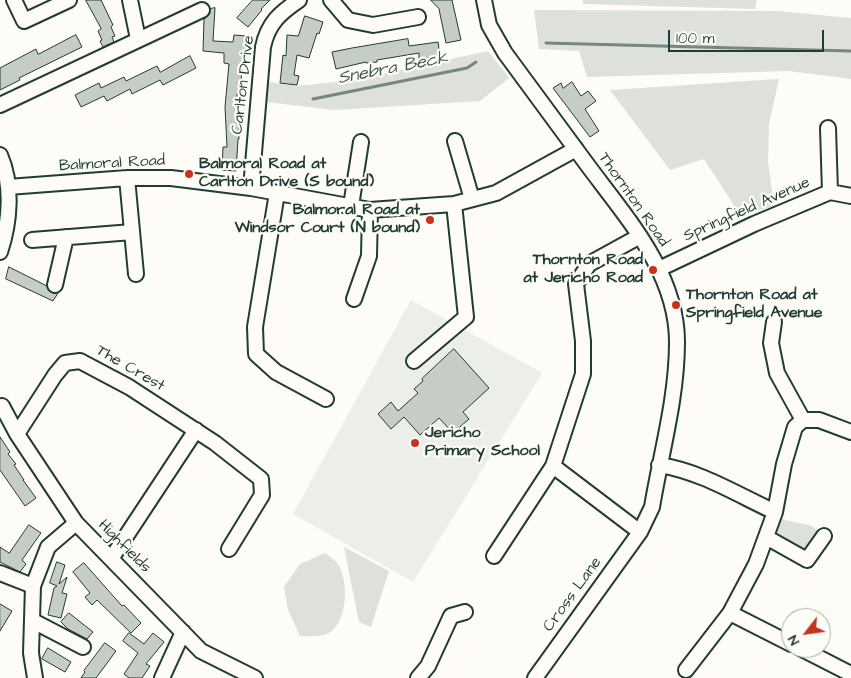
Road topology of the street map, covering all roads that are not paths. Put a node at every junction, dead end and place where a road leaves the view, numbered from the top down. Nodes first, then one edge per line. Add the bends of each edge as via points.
1 (14, 0) edge
2 (69, 0) edge
3 (130, 0) edge
4 (299, 0) edge
5 (331, 0) edge
6 (484, 0) edge
7 (202, 10) dead end
8 (418, 18) dead end
9 (138, 39) junction
10 (0, 104) edge
11 (828, 128) dead end
12 (456, 141) dead end
13 (361, 142) dead end
14 (576, 149) junction
15 (0, 155) edge
16 (127, 178) junction
17 (8, 187) junction
18 (251, 188) junction
19 (830, 192) junction
20 (277, 193) junction
21 (851, 196) edge
22 (472, 199) junction
23 (454, 204) junction
24 (351, 206) junction
25 (370, 210) junction
26 (4, 214) edge
27 (132, 232) junction
28 (640, 236) junction
29 (66, 237) junction
30 (32, 240) dead end
31 (0, 252) edge
32 (659, 269) junction
33 (136, 274) dead end
34 (55, 285) dead end
35 (354, 300) dead end
36 (774, 322) dead end
37 (414, 361) dead end
38 (326, 398) dead end
39 (2, 406) dead end
40 (802, 420) junction
41 (196, 430) junction
42 (851, 432) edge
43 (17, 434) junction
44 (659, 465) junction
45 (553, 466) junction
46 (775, 512) junction
47 (76, 524) junction
48 (640, 532) junction
49 (824, 536) dead end
50 (766, 537) junction
51 (229, 549) dead end
52 (494, 556) dead end
53 (111, 559) junction
54 (0, 573) edge
55 (32, 586) junction
56 (454, 611) dead end
57 (730, 613) junction
58 (33, 621) junction
59 (183, 632) junction
60 (781, 639) edge
61 (83, 647) dead end
62 (820, 658) edge
63 (686, 670) dead end
64 (851, 674) edge
65 (35, 678) edge
66 (162, 678) edge
67 (255, 678) edge
68 (418, 678) edge
69 (535, 678) edge

1 - 2 street via 24,20
3 - 9 street
4 - 18 street, Carlton Drive via 282,12 266,34
5 - 8 street via 348,20 374,25
6 - 14 street, Thornton Road via 489,25 505,53
7 - 9 street
9 - 10 street
11 - 19 street
12 - 22 street
13 - 24 street
14 - 22 street, Balmoral Road via 496,193
14 - 28 street, Thornton Road
15 - 17 street
16 - 17 street, Balmoral Road
16 - 18 street, Balmoral Road via 171,178
16 - 27 street
17 - 26 street
18 - 20 street, Balmoral Road
19 - 21 street, Springfield Avenue
19 - 32 street, Springfield Avenue
20 - 24 street, Balmoral Road
20 - 38 street via 255,327 256,354 276,372
22 - 23 street, Balmoral Road
23 - 25 street, Balmoral Road
23 - 37 street via 466,317
24 - 25 street, Balmoral Road
25 - 35 street via 369,256
26 - 31 street
27 - 29 street
27 - 33 street
28 - 32 street, Thornton Road
28 - 45 street via 589,264 576,284 583,340 582,374
29 - 30 street
29 - 34 street
32 - 44 street, Thornton Road via 671,300 677,340 674,384
36 - 40 street via 771,343 777,373
39 - 43 street, Highfields
40 - 42 street via 819,420
40 - 46 street via 795,427 784,464
41 - 43 street, The Crest via 80,361 65,363
41 - 51 street, The Crest via 261,479 262,495
41 - 53 street
43 - 47 street, Highfields
44 - 46 street via 691,473
44 - 48 street, Thornton Road via 652,507
45 - 48 street
45 - 52 street
46 - 50 street
47 - 53 street, Highfields
47 - 55 street via 48,547
48 - 69 street, Cross Lane
49 - 50 street via 807,560
50 - 57 street via 756,564
53 - 59 street, Highfields
54 - 55 street
55 - 58 street
56 - 68 street via 428,666
57 - 60 street
57 - 63 street
58 - 61 street
58 - 65 street via 31,652
59 - 66 street
59 - 67 street, Highfields via 201,650
62 - 64 street

